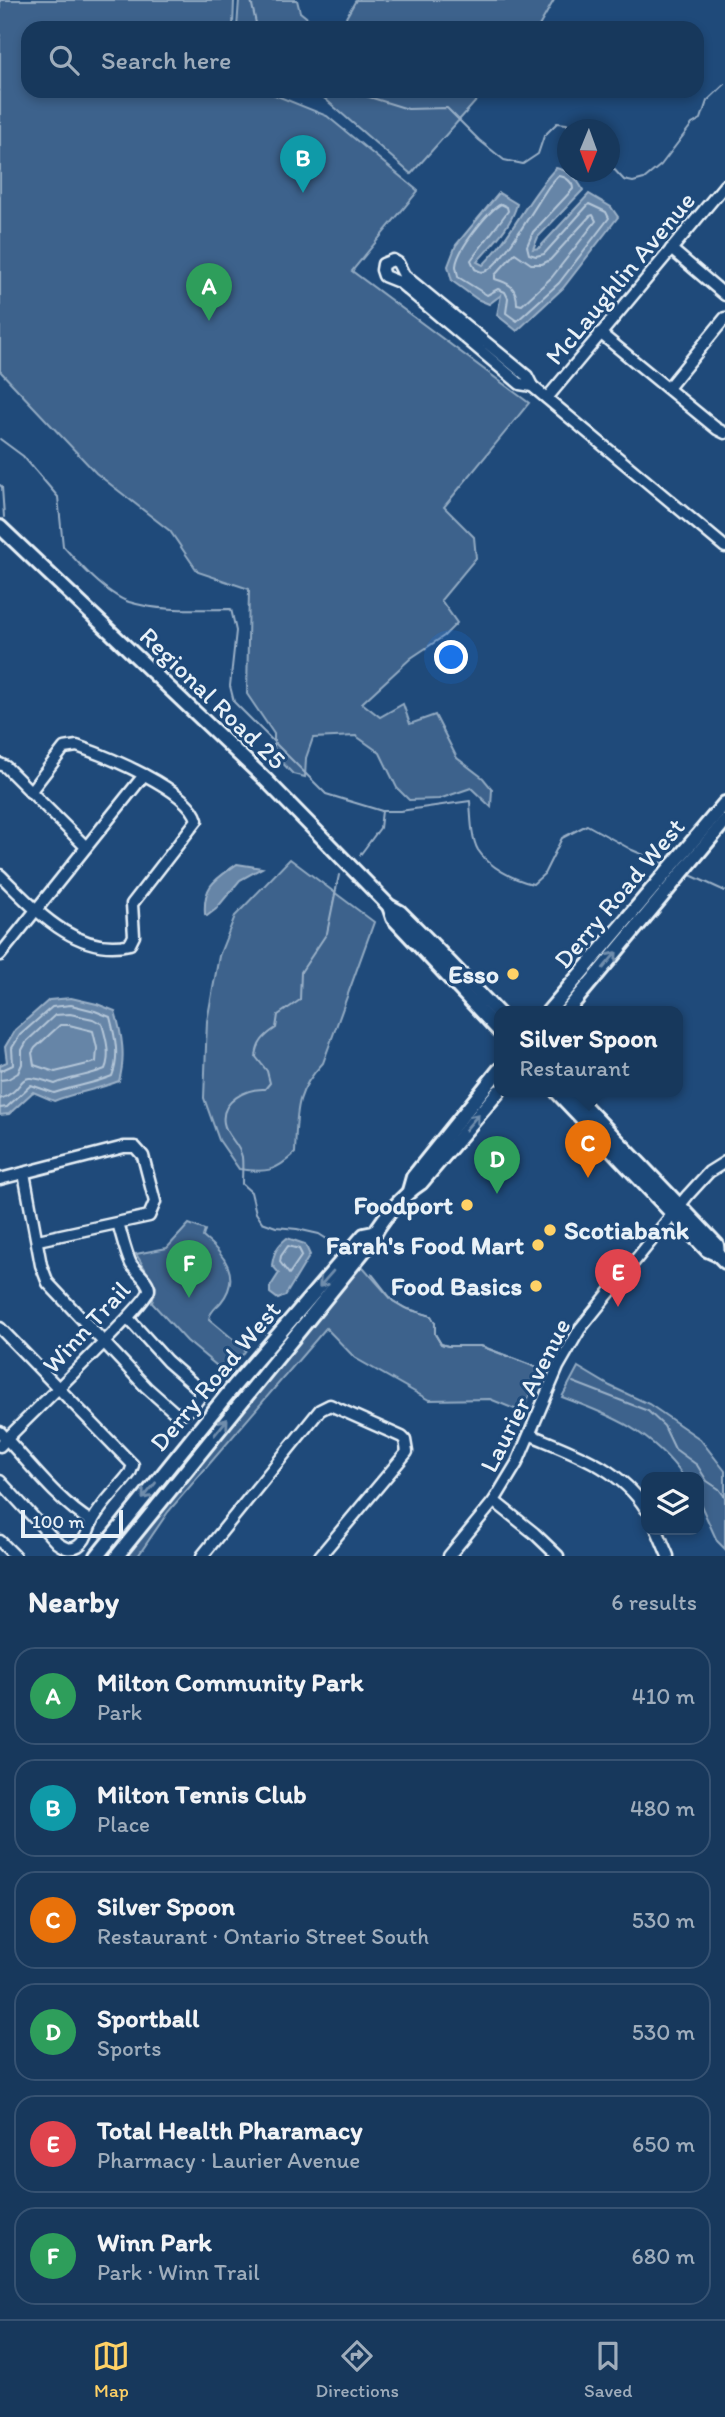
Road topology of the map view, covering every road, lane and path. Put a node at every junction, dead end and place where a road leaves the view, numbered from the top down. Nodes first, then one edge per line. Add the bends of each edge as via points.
1 (723, 190) edge
2 (671, 249) junction
3 (725, 295) edge
4 (725, 318) edge
5 (600, 333) junction
6 (532, 386) junction
7 (668, 388) junction
8 (547, 398) junction
9 (725, 433) edge
10 (0, 527) edge
11 (725, 547) edge
12 (0, 764) edge
13 (144, 775) junction
14 (30, 792) junction
15 (725, 803) edge
16 (725, 821) edge
17 (86, 847) junction
18 (694, 850) junction
19 (0, 874) edge
20 (666, 883) junction
21 (389, 906) junction
22 (37, 910) junction
23 (0, 955) edge
24 (553, 1006) edge
25 (571, 1006) edge
26 (494, 1009) edge
27 (494, 1026) edge
28 (494, 1076) edge
29 (494, 1097) edge
30 (562, 1097) edge
31 (575, 1097) edge
32 (725, 1162) edge
33 (24, 1173) junction
34 (0, 1178) edge
35 (409, 1191) junction
36 (675, 1210) junction
37 (118, 1223) junction
38 (374, 1233) junction
39 (38, 1240) junction
40 (722, 1258) edge
41 (128, 1318) junction
42 (0, 1328) edge
43 (104, 1341) junction
44 (58, 1388) junction
45 (531, 1435) junction
46 (2, 1439) edge
47 (0, 1481) edge
48 (494, 1501) junction
49 (641, 1502) edge
50 (92, 1522) junction
51 (659, 1535) edge
52 (0, 1541) edge
53 (15, 1556) edge
54 (97, 1556) edge
55 (117, 1556) edge
56 (202, 1556) edge
57 (320, 1556) edge
58 (449, 1556) edge
59 (558, 1556) edge
60 (668, 1556) edge

1 - 2 street, McLaughlin Avenue
2 - 3 street
2 - 5 street, McLaughlin Avenue
4 - 7 street
5 - 7 street
5 - 8 street, McLaughlin Avenue
6 - 6 street via 527,376 404,275 396,261 383,264 384,276 399,282 520,384
6 - 8 street
7 - 9 street
8 - 11 street
10 - 21 main road, Regional Road 25 via 265,779
12 - 14 street
13 - 14 street via 84,748 67,746
13 - 17 street
13 - 22 street via 165,785 197,818 132,904 133,941 124,946 101,946 72,937
14 - 17 street
15 - 18 main road, Derry Road West
16 - 18 main road, Derry Road West
17 - 22 street
18 - 20 main road, Derry Road West
19 - 22 street
20 - 24 main road, Derry Road West
25 -> 20 main road, Derry Road West
21 - 26 main road, Regional Road 25
21 - 27 main road, Regional Road 25 via 393,918
22 - 23 street
28 - 35 main road, Derry Road West via 413,1177
35 -> 29 main road, Derry Road West via 421,1183
30 - 36 main road
31 - 36 main road
32 - 36 street, Laurier Avenue via 709,1172
33 - 34 street
33 - 37 street via 135,1147 143,1156 155,1207 149,1216
33 - 39 street
35 - 38 main road, Derry Road West
36 - 40 main road via 717,1245
36 - 45 street, Laurier Avenue via 580,1329 553,1378
37 - 39 street
37 - 41 street, Winn Trail via 132,1265 149,1288
38 -> 54 main road, Derry Road West via 364,1235 245,1373
55 -> 38 main road, Derry Road West
39 - 43 street via 48,1283
41 - 43 street, Winn Trail
41 - 43 street via 199,1389 199,1398 186,1413 174,1412
42 - 44 street
43 - 44 street, Winn Trail
44 - 46 street, Winn Trail
44 - 50 street via 133,1465
45 - 48 street, Laurier Avenue
45 - 49 street via 611,1472
46 - 50 street
47 - 50 street via 66,1549 81,1544
48 - 58 street, Laurier Avenue
48 - 59 street
51 - 60 street
52 - 53 street
56 - 57 street via 320,1410 330,1405 402,1437 407,1452

